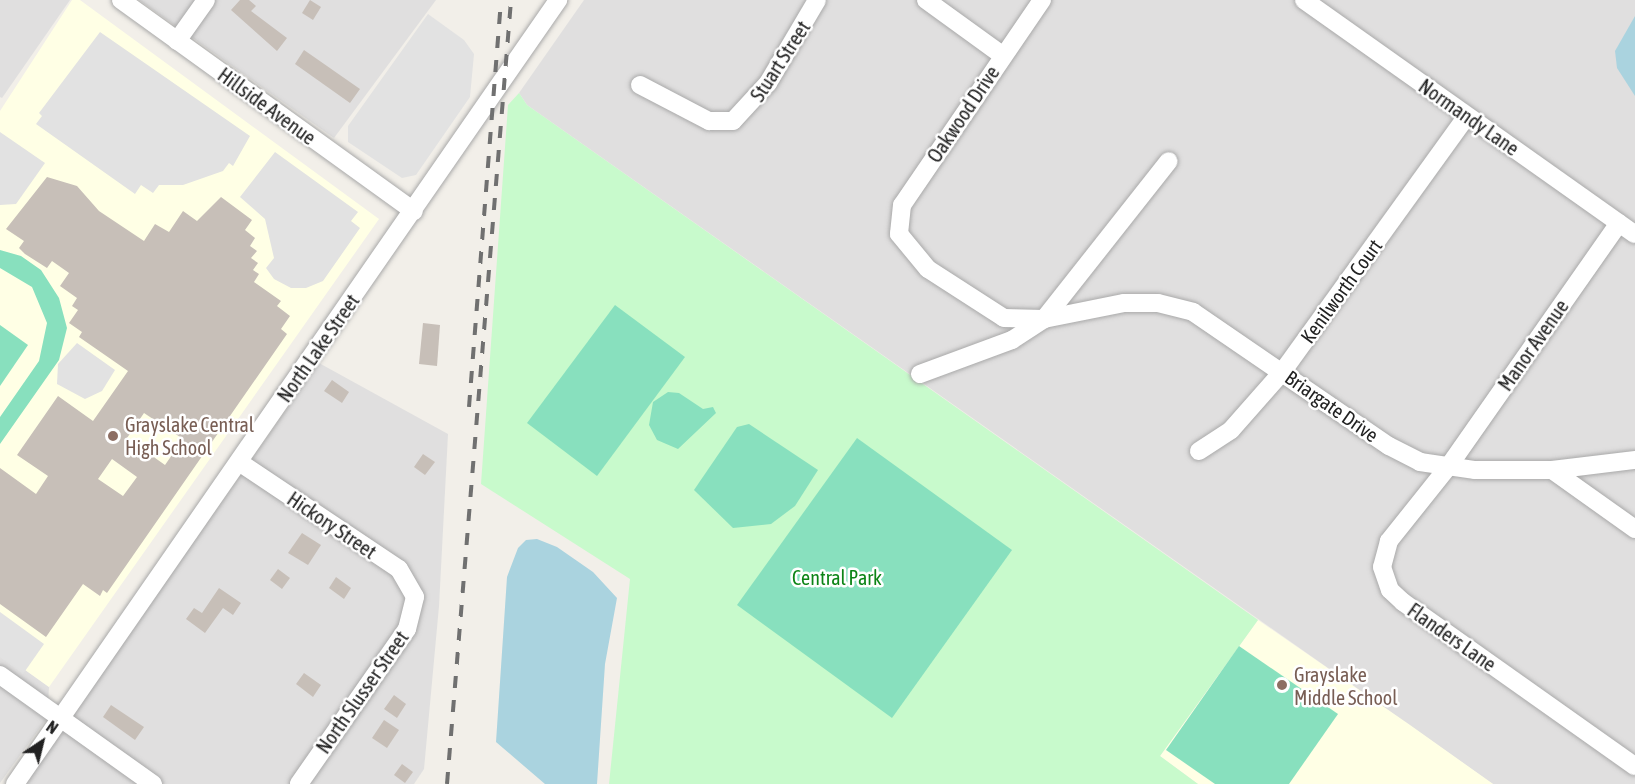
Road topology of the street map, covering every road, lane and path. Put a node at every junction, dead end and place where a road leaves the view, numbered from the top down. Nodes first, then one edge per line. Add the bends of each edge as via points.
1 (121, 0) edge
2 (206, 0) edge
3 (558, 0) edge
4 (817, 0) edge
5 (926, 0) edge
6 (1042, 0) edge
7 (1304, 0) edge
8 (177, 41) junction
9 (1002, 55) junction
10 (639, 85) dead end
11 (1467, 116) junction
12 (1169, 161) dead end
13 (414, 211) junction
14 (1618, 223) junction
15 (899, 234) joint
16 (1635, 234) edge
17 (1044, 319) junction
18 (1283, 371) junction
19 (920, 374) dead end
20 (1199, 451) dead end
21 (1635, 460) edge
22 (238, 462) junction
23 (1448, 467) junction
24 (1552, 470) junction
25 (1635, 530) edge
26 (416, 597) joint
27 (0, 675) edge
28 (61, 718) junction
29 (1635, 766) edge
30 (15, 784) edge
31 (153, 784) edge
32 (299, 784) edge

1 - 8 street, Hillside Avenue
2 - 8 street
3 - 13 street, North Lake Street
4 - 10 street, Stuart Street via 768,83 749,109 733,121 709,121
5 - 9 street
6 - 9 street, Oakwood Drive
7 - 11 street, Normandy Lane
8 - 13 street, Hillside Avenue
9 - 15 street, Oakwood Drive via 902,205
11 - 14 street, Normandy Lane
11 - 18 street, Kenilworth Court
12 - 17 street
13 - 22 street, North Lake Street
14 - 16 street, Normandy Lane
14 - 23 street, Manor Avenue
15 - 17 street, Briargate Drive via 928,269 981,308 1004,318
17 - 18 street, Briargate Drive via 1124,303 1158,303 1193,312
17 - 19 street, Briargate Drive via 1012,340
18 - 20 street, Kenilworth Court via 1231,430
18 - 23 street, Briargate Drive via 1389,446 1420,462
21 - 24 street, Briargate Drive
22 - 26 street, Hickory Street via 399,569
22 - 28 street, North Lake Street
23 - 24 street, Briargate Drive
23 - 29 street, Flanders Lane via 1389,542 1382,567 1390,590
24 - 25 street
26 - 32 street, North Slusser Street via 407,629
27 - 28 street
28 - 30 street, North Lake Street
28 - 31 street

